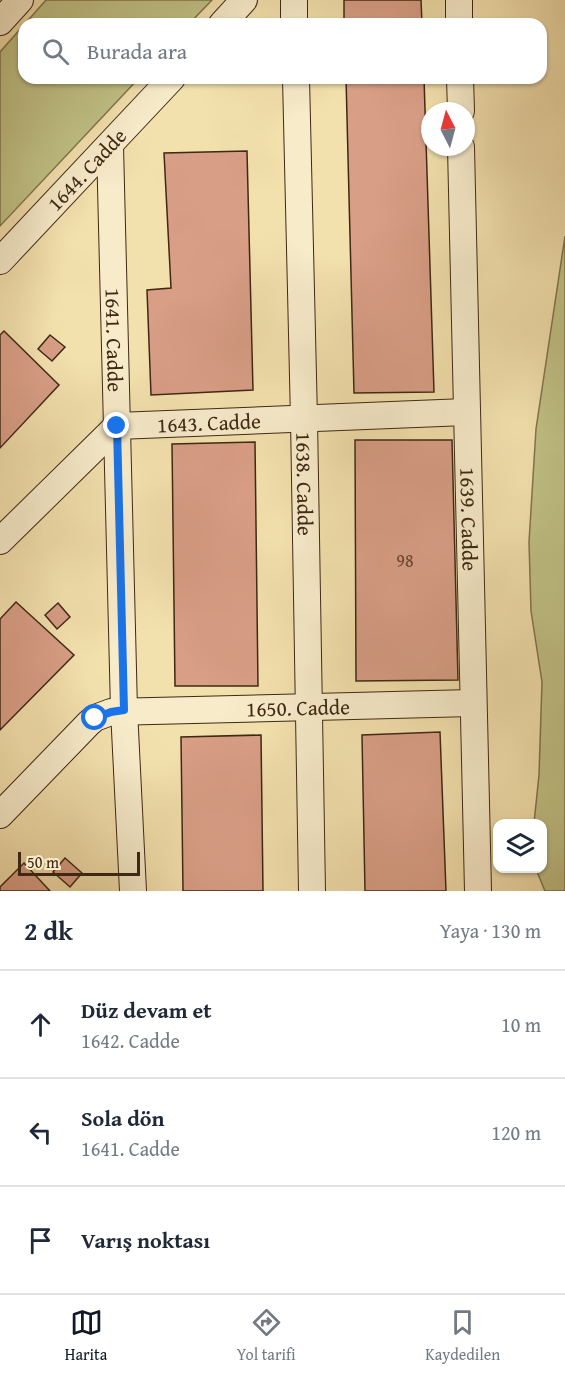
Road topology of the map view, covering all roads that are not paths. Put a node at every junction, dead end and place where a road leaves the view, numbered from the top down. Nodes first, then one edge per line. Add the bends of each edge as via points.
1 (20, 0) edge
2 (244, 0) edge
3 (294, 0) edge
4 (459, 0) edge
5 (228, 18) edge
6 (294, 18) edge
7 (459, 18) edge
8 (0, 22) edge
9 (167, 84) edge
10 (296, 84) edge
11 (460, 84) edge
12 (461, 102) edge
13 (110, 146) junction
14 (461, 156) edge
15 (0, 261) edge
16 (466, 412) junction
17 (304, 419) junction
18 (117, 426) junction
19 (0, 541) edge
20 (472, 703) junction
21 (309, 706) junction
22 (124, 710) junction
23 (0, 815) edge
24 (132, 891) edge
25 (312, 891) edge
26 (477, 891) edge

1 - 8 street
2 - 5 street
3 - 6 street
4 - 7 street
9 - 13 street, 1644. Cadde
10 - 17 street, 1638. Cadde
11 - 12 street
13 - 15 street, 1644. Cadde
13 - 18 street, 1641. Cadde
14 - 16 street, 1639. Cadde
16 - 17 street, 1643. Cadde
16 - 20 street, 1639. Cadde
17 - 18 street, 1643. Cadde
17 - 21 street, 1638. Cadde
18 - 19 street
18 - 22 street, 1641. Cadde
20 - 21 street, 1650. Cadde
20 - 26 street, 1639. Cadde
21 - 22 street, 1650. Cadde
21 - 25 street, 1638. Cadde
22 - 23 street, 1650. Cadde via 103,714 88,723
22 - 24 street, 1641. Cadde

